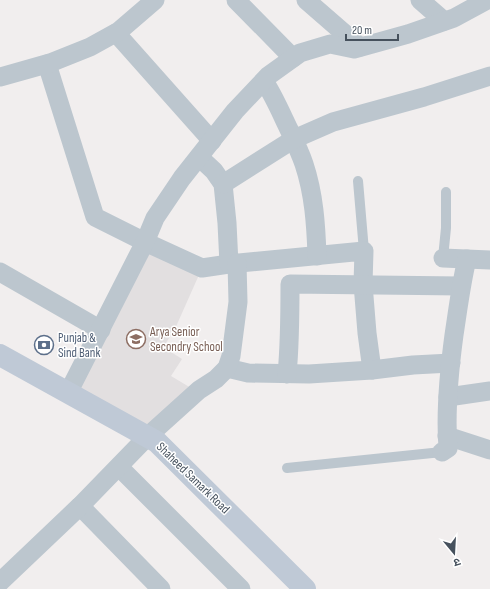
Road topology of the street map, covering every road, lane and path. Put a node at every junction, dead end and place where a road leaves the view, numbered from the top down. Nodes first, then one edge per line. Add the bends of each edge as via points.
1 (155, 0) edge
2 (236, 0) edge
3 (306, 0) edge
4 (420, 0) edge
5 (487, 0) edge
6 (444, 21) junction
7 (116, 33) junction
8 (360, 48) junction
9 (293, 58) junction
10 (47, 64) junction
11 (1, 74) edge
12 (490, 76) edge
13 (264, 81) junction
14 (294, 139) junction
15 (212, 141) junction
16 (199, 157) junction
17 (358, 180) dead end
18 (223, 184) junction
19 (446, 192) dead end
20 (145, 242) junction
21 (364, 251) junction
22 (317, 256) junction
23 (443, 258) joint
24 (467, 259) junction
25 (490, 260) edge
26 (233, 264) junction
27 (0, 272) edge
28 (363, 284) junction
29 (461, 286) junction
30 (101, 330) junction
31 (0, 355) edge
32 (451, 363) junction
33 (227, 368) junction
34 (372, 370) junction
35 (287, 374) junction
36 (490, 391) edge
37 (68, 393) junction
38 (448, 397) junction
39 (148, 436) junction
40 (445, 444) junction
41 (490, 450) edge
42 (118, 467) junction
43 (287, 468) dead end
44 (80, 506) junction
45 (3, 584) edge
46 (162, 589) edge
47 (241, 589) edge
48 (305, 589) edge

1 - 7 street
2 - 9 street
3 - 8 street
4 - 6 street
5 - 6 street
6 - 8 street
7 - 10 street via 90,47
7 - 15 street
8 - 9 street via 330,44 300,53
9 - 13 street
10 - 11 street
10 - 20 street via 95,217
12 - 14 street via 333,122
13 - 14 street
13 - 15 street via 235,111
14 - 18 street
14 - 22 street via 311,187
15 - 16 street
16 - 18 street
16 - 20 street via 155,218
17 - 21 lane
18 - 26 street
19 - 23 lane
20 - 26 street via 202,268
20 - 30 street
21 - 22 street
21 - 28 street
22 - 26 street
23 - 24 street
24 - 25 street
24 - 29 street
26 - 33 street via 238,302
27 - 30 street
28 - 29 street
28 - 34 street
28 - 35 street via 290,284
29 - 32 street
30 - 37 street
31 - 37 street, Shaheed Samark Road
32 - 34 street
32 - 38 street
33 - 35 street via 248,373
33 - 39 street
34 - 35 street
36 - 38 street
37 - 39 street, Shaheed Samark Road
38 - 40 street
39 - 42 street
39 - 48 street, Shaheed Samark Road
40 - 41 street
40 - 43 lane
42 - 44 street
42 - 47 street
44 - 45 street
44 - 46 street

